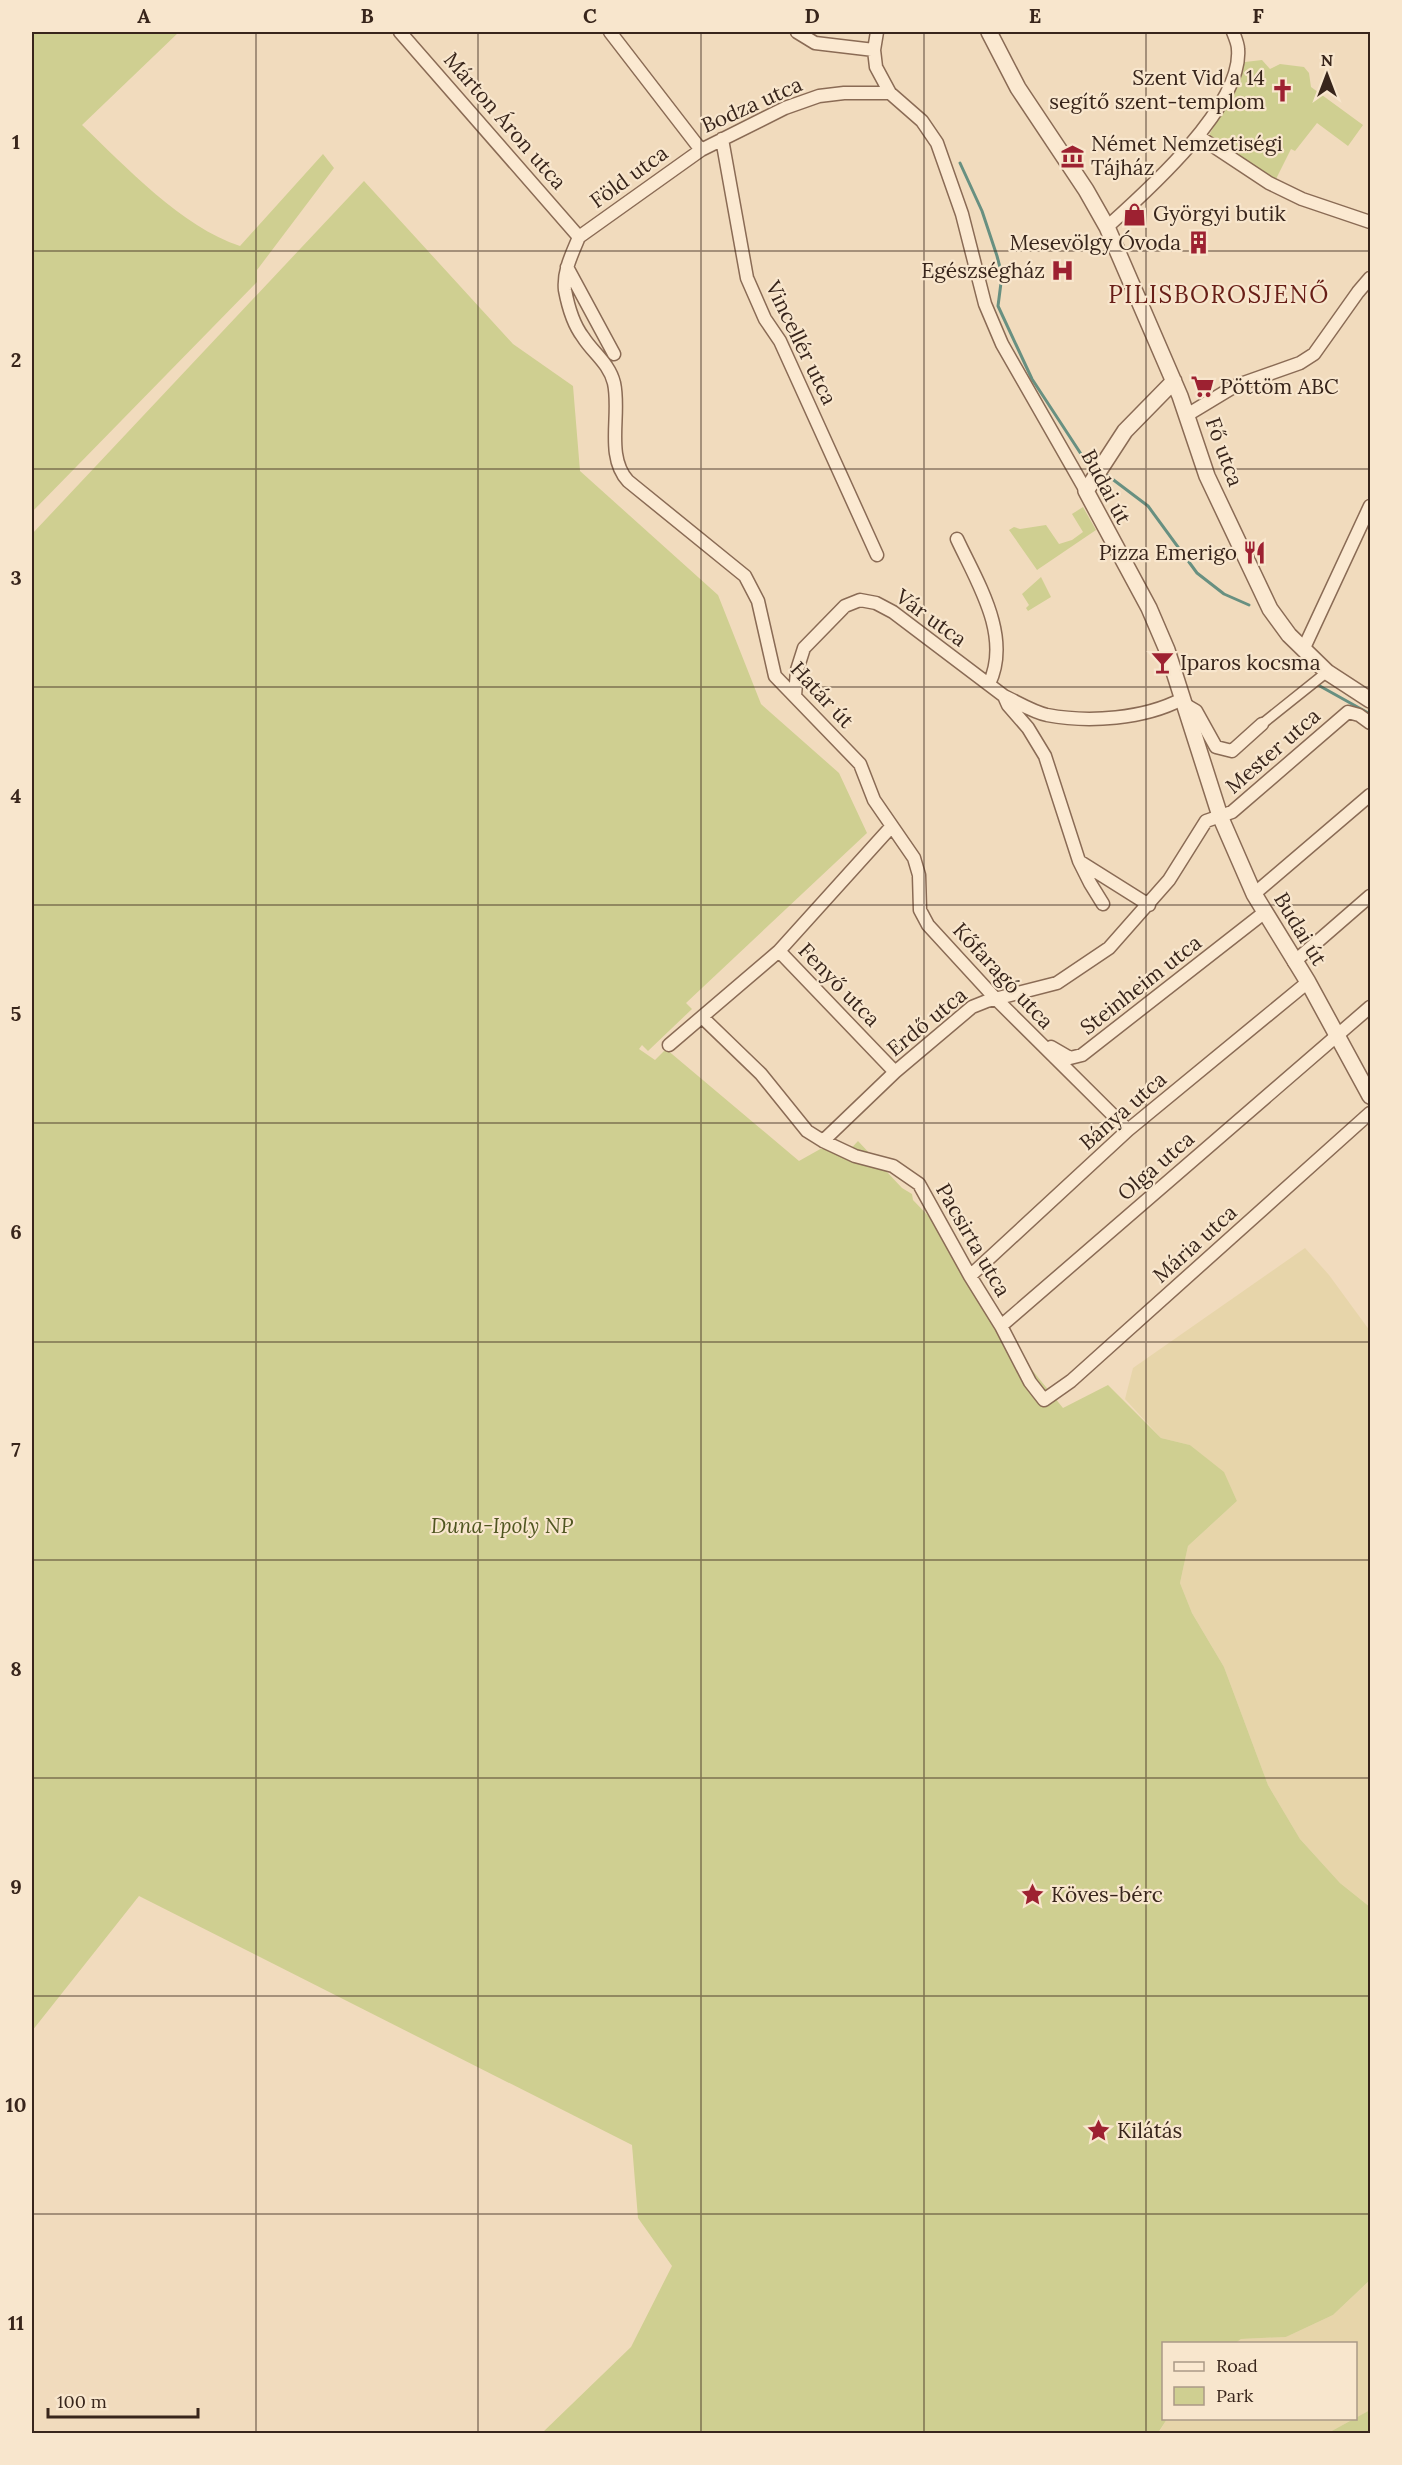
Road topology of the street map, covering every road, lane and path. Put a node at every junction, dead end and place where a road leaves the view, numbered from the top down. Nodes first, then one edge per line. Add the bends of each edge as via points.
1 (400, 32) edge
2 (610, 32) edge
3 (796, 32) edge
4 (877, 32) edge
5 (989, 32) edge
6 (1233, 32) edge
7 (874, 50) junction
8 (890, 93) junction
9 (1198, 136) junction
10 (722, 139) junction
11 (701, 150) junction
12 (1371, 222) edge
13 (1107, 227) junction
14 (579, 237) junction
15 (567, 267) junction
16 (1371, 278) edge
17 (614, 354) dead end
18 (1174, 381) junction
19 (1187, 415) junction
20 (1086, 491) junction
21 (1371, 506) edge
22 (957, 539) dead end
23 (877, 555) dead end
24 (1303, 650) junction
25 (1328, 672) junction
26 (989, 684) junction
27 (795, 696) junction
28 (1004, 696) junction
29 (1371, 700) edge
30 (1183, 702) junction
31 (1371, 723) edge
32 (1262, 724) joint
33 (1371, 795) edge
34 (1220, 816) junction
35 (891, 827) junction
36 (1079, 861) junction
37 (1254, 894) junction
38 (1371, 896) edge
39 (1103, 904) dead end
40 (1149, 905) junction
41 (1265, 912) junction
42 (779, 951) junction
43 (1294, 962) junction
44 (1308, 982) junction
45 (995, 998) junction
46 (1371, 1007) edge
47 (702, 1017) junction
48 (1338, 1036) junction
49 (1035, 1039) junction
50 (669, 1045) dead end
51 (896, 1072) junction
52 (1371, 1096) edge
53 (1371, 1113) edge
54 (1128, 1130) junction
55 (823, 1141) junction
56 (970, 1276) junction
57 (1000, 1326) junction
58 (1044, 1401) joint

1 - 14 street, Márton Áron utca
2 - 11 street
3 - 7 street via 815,43
4 - 7 street, Budai út
5 - 13 street, Fő utca via 1018,88
6 - 9 street via 1237,64 1222,102
7 - 8 street, Budai út via 876,67
8 - 10 street, Bodza utca via 819,96
8 - 20 street, Budai út via 922,121 937,143 962,214 985,304 1002,344
9 - 12 street via 1269,183 1302,199
9 - 13 street
10 - 11 street, Bodza utca
10 - 23 street, Vincellér utca via 747,278 765,319 780,341
11 - 14 street, Föld utca
13 - 18 street, Fő utca
14 - 15 street
15 - 17 street
15 - 27 street, Határ út via 569,309 583,338 607,366 614,381 616,458 620,471 745,576 758,601 774,674
16 - 19 street via 1314,354 1300,363 1235,386
18 - 19 street, Fő utca
18 - 20 street via 1125,431
19 - 24 street, Fő utca via 1208,476 1270,609
20 - 30 street, Budai út via 1149,608
21 - 24 street
22 - 26 street, Vár utca via 995,626 996,670
24 - 25 street, Fő utca
25 - 29 street, Fő utca
25 - 32 street
26 - 27 street, Vár utca via 893,612 860,600 845,606 804,648
26 - 28 street, Vár utca
27 - 35 street, Határ út via 857,761 874,801
28 - 30 street via 1045,715 1100,718 1144,714
28 - 36 street, Vár utca via 1045,756
30 - 32 street via 1196,711 1216,747 1232,751
30 - 34 street, Budai út
31 - 34 street, Mester utca via 1348,712 1232,812
33 - 37 street
34 - 37 street, Budai út
34 - 40 street, Erdő utca via 1206,821
35 - 42 street
35 - 45 street, Kőfaragó utca via 917,866 919,905 926,922
36 - 39 street, Vár utca
36 - 40 street
37 - 41 street, Budai út
38 - 43 street
40 - 45 street, Erdő utca via 1109,948 1057,983
41 - 43 street, Budai út
41 - 49 street, Steinheim utca via 1082,1055 1070,1058 1045,1041
42 - 47 street
42 - 51 street, Fenyő utca
43 - 44 street, Budai út
44 - 48 street, Budai út
44 - 54 street, Bánya utca
45 - 49 street, Kőfaragó utca
45 - 51 street, Erdő utca via 969,1009
46 - 48 street, Olga utca
47 - 50 street
47 - 55 street, Pacsirta utca via 761,1074 807,1131
48 - 52 street, Budai út
48 - 57 street, Olga utca
49 - 54 street, Kőfaragó utca
51 - 55 street, Erdő utca
53 - 58 street, Mária utca
54 - 56 street, Bánya utca
55 - 56 street, Pacsirta utca via 893,1166 919,1184
56 - 57 street, Pacsirta utca
57 - 58 street, Pacsirta utca

